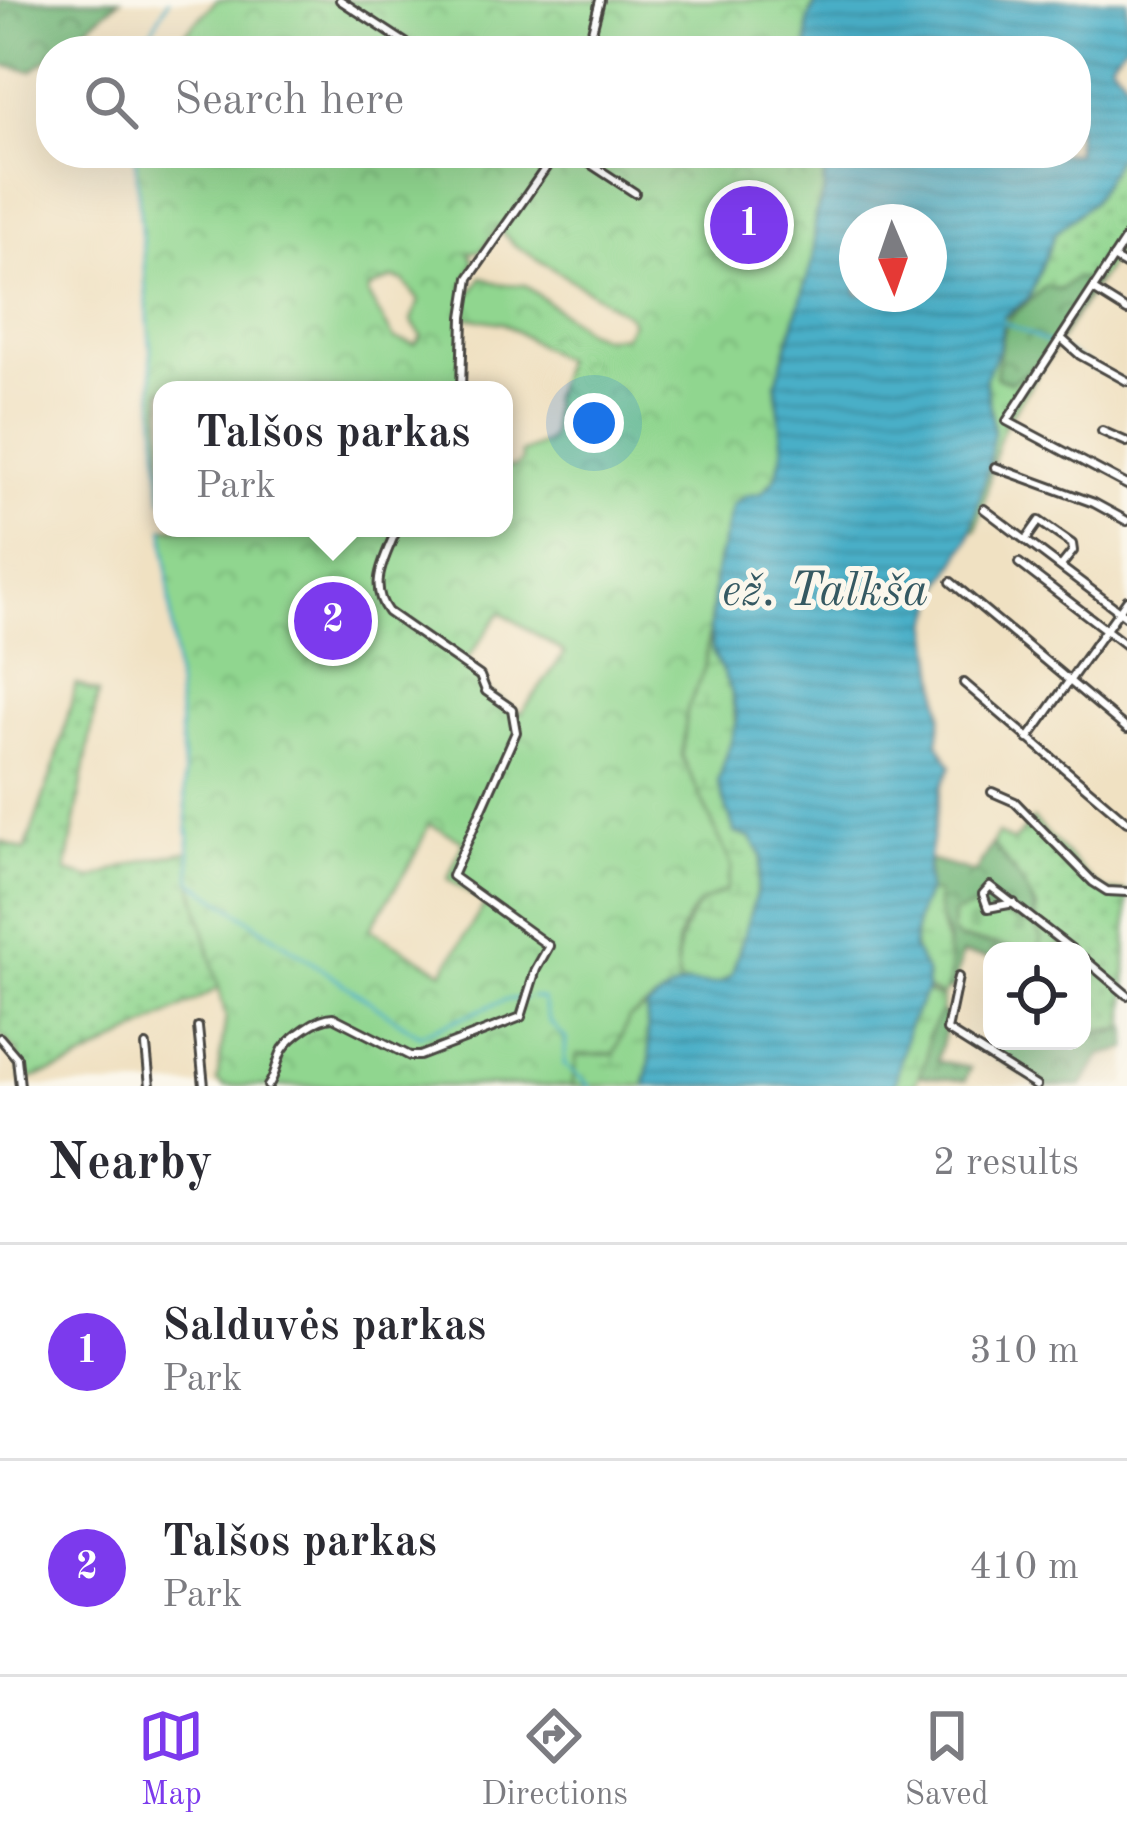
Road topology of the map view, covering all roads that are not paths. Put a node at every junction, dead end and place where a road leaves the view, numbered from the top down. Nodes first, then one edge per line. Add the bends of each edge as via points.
1 (340, 0) edge
2 (601, 0) edge
3 (395, 36) edge
4 (591, 36) edge
5 (545, 168) edge
6 (596, 168) edge
7 (634, 193) dead end
8 (1127, 237) edge
9 (1113, 258) junction
10 (1127, 266) edge
11 (1094, 291) junction
12 (1127, 311) edge
13 (1062, 339) junction
14 (461, 381) edge
15 (1127, 381) edge
16 (1102, 431) dead end
17 (1127, 442) edge
18 (995, 467) dead end
19 (1127, 485) edge
20 (984, 509) dead end
21 (1127, 521) edge
22 (394, 537) edge
23 (1026, 539) junction
24 (1019, 563) dead end
25 (1061, 566) junction
26 (951, 582) dead end
27 (1127, 600) edge
28 (1118, 610) junction
29 (1127, 617) edge
30 (1105, 629) junction
31 (1127, 646) edge
32 (1070, 680) junction
33 (964, 683) dead end
34 (1127, 729) edge
35 (1028, 739) junction
36 (992, 792) dead end
37 (1127, 822) edge
38 (1127, 892) edge
39 (1014, 903) junction
40 (1064, 942) edge
41 (1091, 965) edge
42 (958, 977) dead end
43 (1127, 995) edge
44 (198, 1027) dead end
45 (0, 1038) edge
46 (146, 1046) dead end
47 (20, 1086) edge
48 (151, 1086) edge
49 (204, 1086) edge
50 (268, 1086) edge
51 (1036, 1086) edge

1 - 3 street
2 - 4 street
5 - 14 street via 466,288
6 - 7 street
8 - 9 street
9 - 10 street
9 - 11 street
11 - 12 street
11 - 13 street
13 - 15 street
13 - 19 street via 1007,422
16 - 17 street
18 - 21 street
20 - 23 street
22 - 50 street via 377,598 480,676 486,691 512,709 516,732 452,876 549,946 521,1017 420,1056 323,1017 283,1050
23 - 25 street
23 - 25 street via 1039,521 1072,544
24 - 30 street
25 - 28 street
26 - 32 street
27 - 28 street
28 - 29 street
28 - 30 street
30 - 31 street
30 - 32 street
32 - 34 street
32 - 35 street
33 - 35 street
35 - 37 street
36 - 38 street via 1015,802 1094,882
39 - 39 street via 990,886 983,894 988,908
39 - 40 street
41 - 43 street
42 - 51 street via 947,1030
44 - 49 street
45 - 47 street via 17,1058
46 - 48 street

